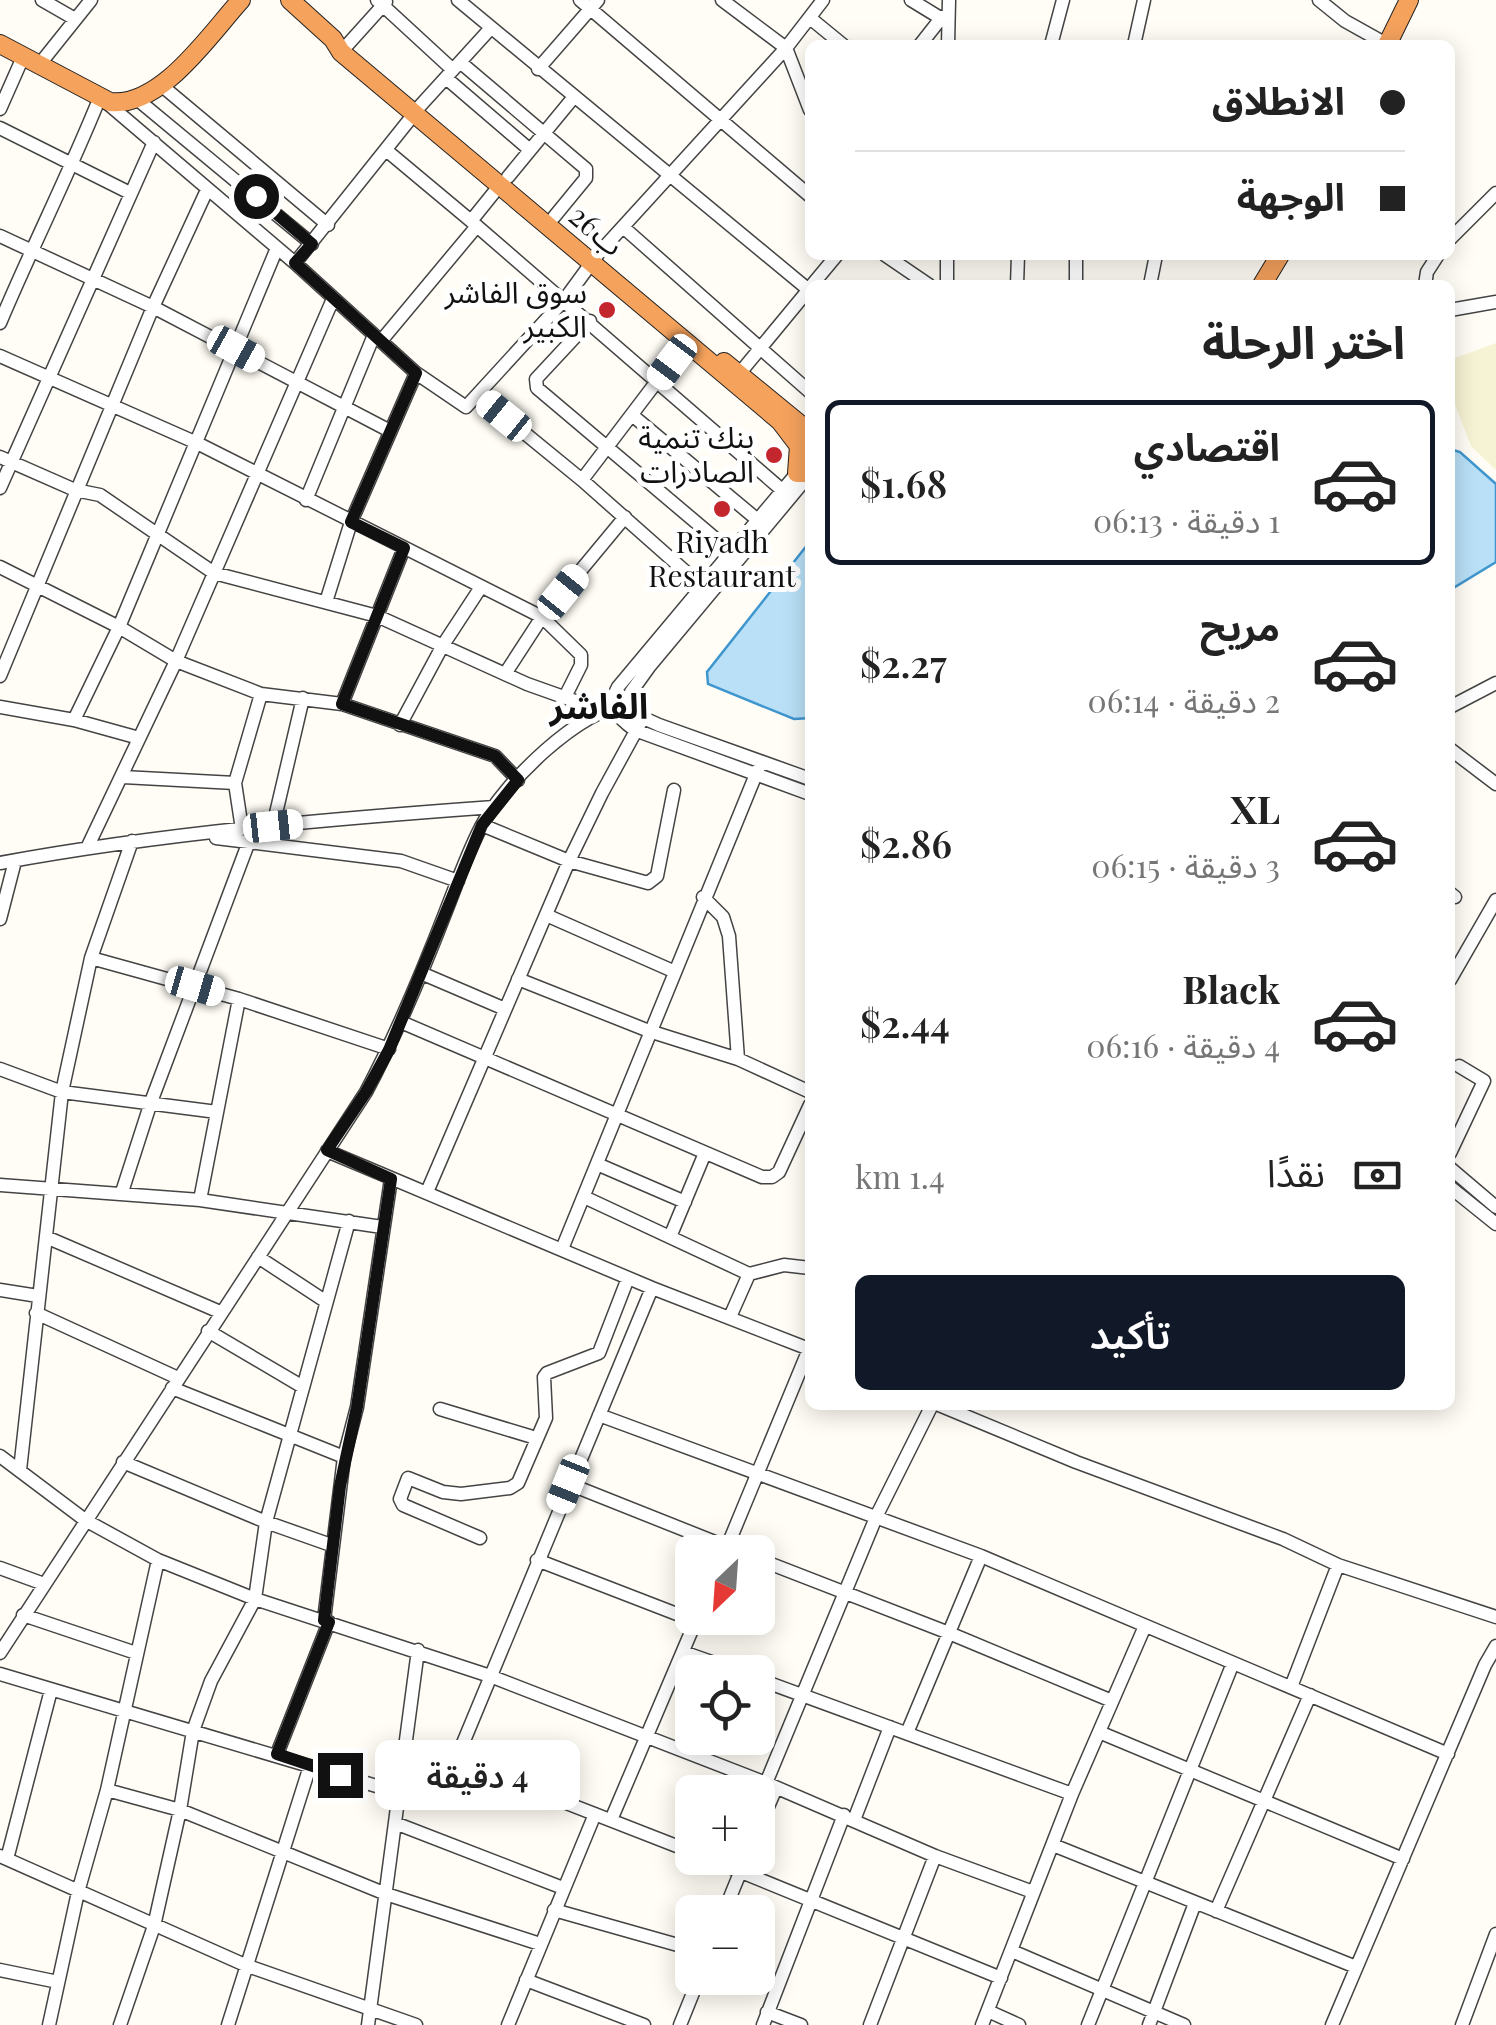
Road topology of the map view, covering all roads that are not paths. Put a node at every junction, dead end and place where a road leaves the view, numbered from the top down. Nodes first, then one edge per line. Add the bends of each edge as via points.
1 (42, 0) edge
2 (91, 0) edge
3 (241, 0) edge
4 (290, 0) edge
5 (458, 0) edge
6 (722, 0) edge
7 (823, 0) edge
8 (911, 0) edge
9 (949, 0) edge
10 (1063, 0) edge
11 (1144, 0) edge
12 (1319, 0) edge
13 (1408, 0) edge
14 (383, 2) edge
15 (589, 3) edge
16 (810, 18) junction
17 (76, 19) junction
18 (944, 20) junction
19 (490, 29) junction
20 (837, 40) edge
21 (925, 40) edge
22 (947, 40) edge
23 (1052, 40) edge
24 (1135, 40) edge
25 (1378, 40) edge
26 (1389, 40) edge
27 (0, 44) edge
28 (340, 46) junction
29 (786, 48) junction
30 (31, 61) junction
31 (538, 69) junction
32 (453, 70) junction
33 (161, 86) junction
34 (100, 97) junction
35 (805, 97) edge
36 (573, 98) junction
37 (138, 100) junction
38 (0, 109) edge
39 (417, 110) junction
40 (722, 122) junction
41 (0, 128) edge
42 (545, 133) junction
43 (154, 142) junction
44 (386, 150) junction
45 (530, 150) junction
46 (73, 164) junction
47 (672, 174) junction
48 (504, 181) junction
49 (207, 190) junction
50 (130, 192) junction
51 (805, 192) edge
52 (1496, 193) edge
53 (554, 217) junction
54 (474, 224) junction
55 (328, 225) junction
56 (623, 227) junction
57 (1455, 234) edge
58 (0, 236) edge
59 (312, 244) junction
60 (277, 248) junction
61 (30, 251) junction
62 (594, 258) junction
63 (834, 260) edge
64 (892, 260) edge
65 (295, 263) junction
66 (817, 280) edge
67 (922, 280) edge
68 (92, 281) junction
69 (805, 284) edge
70 (805, 294) edge
71 (332, 299) junction
72 (564, 299) junction
73 (1496, 302) edge
74 (153, 307) junction
75 (1455, 309) edge
76 (590, 321) junction
77 (0, 322) edge
78 (377, 338) junction
79 (686, 343) junction
80 (236, 349) junction
81 (759, 350) junction
82 (0, 356) edge
83 (416, 373) junction
84 (739, 374) junction
85 (50, 380) junction
86 (658, 381) junction
87 (295, 382) junction
88 (805, 388) edge
89 (478, 395) junction
90 (114, 404) junction
91 (343, 407) junction
92 (632, 415) junction
93 (390, 430) junction
94 (805, 432) edge
95 (198, 444) junction
96 (606, 446) junction
97 (6, 460) edge
98 (804, 470) edge
99 (256, 475) junction
100 (582, 480) junction
101 (0, 488) edge
102 (75, 490) junction
103 (782, 490) junction
104 (306, 500) junction
105 (624, 517) junction
106 (351, 522) junction
107 (761, 523) junction
108 (158, 533) junction
109 (404, 548) junction
110 (730, 552) junction
111 (0, 567) edge
112 (214, 573) junction
113 (36, 586) junction
114 (482, 587) junction
115 (705, 589) junction
116 (326, 602) junction
117 (377, 616) junction
118 (542, 617) junction
119 (119, 627) junction
120 (443, 646) junction
121 (176, 661) junction
122 (505, 674) junction
123 (0, 676) edge
124 (1496, 682) edge
125 (260, 694) junction
126 (566, 696) junction
127 (304, 698) junction
128 (342, 704) junction
129 (629, 704) junction
130 (1455, 704) edge
131 (0, 707) edge
132 (608, 708) junction
133 (74, 720) junction
134 (639, 724) junction
135 (400, 725) junction
136 (138, 738) junction
137 (705, 749) junction
138 (1455, 753) edge
139 (761, 762) junction
140 (123, 776) junction
141 (756, 776) junction
142 (805, 778) edge
143 (518, 780) junction
144 (234, 783) junction
145 (1496, 784) edge
146 (674, 790) dead end
147 (805, 792) edge
148 (494, 807) junction
149 (482, 825) junction
150 (273, 826) junction
151 (248, 833) junction
152 (132, 842) junction
153 (88, 846) junction
154 (15, 860) junction
155 (570, 861) junction
156 (0, 863) edge
157 (458, 881) junction
158 (704, 896) junction
159 (1496, 900) edge
160 (546, 915) junction
161 (0, 920) edge
162 (91, 958) junction
163 (673, 971) junction
164 (1455, 971) edge
165 (422, 973) junction
166 (518, 980) junction
167 (195, 986) junction
168 (239, 999) junction
169 (505, 1009) junction
170 (401, 1022) junction
171 (649, 1031) junction
172 (389, 1050) junction
173 (484, 1059) junction
174 (738, 1060) junction
175 (1459, 1066) dead end
176 (0, 1069) edge
177 (805, 1090) edge
178 (62, 1092) junction
179 (151, 1102) junction
180 (217, 1112) junction
181 (616, 1114) junction
182 (805, 1116) edge
183 (1455, 1142) edge
184 (327, 1150) junction
185 (705, 1154) junction
186 (597, 1164) junction
187 (1455, 1172) edge
188 (391, 1179) junction
189 (0, 1184) edge
190 (50, 1187) junction
191 (1455, 1191) edge
192 (122, 1192) junction
193 (427, 1192) junction
194 (584, 1198) junction
195 (200, 1200) junction
196 (684, 1202) junction
197 (1496, 1208) edge
198 (288, 1210) junction
199 (349, 1221) junction
200 (1496, 1224) edge
201 (382, 1226) junction
202 (46, 1237) junction
203 (670, 1237) junction
204 (562, 1248) junction
205 (258, 1257) junction
206 (805, 1267) edge
207 (750, 1274) junction
208 (628, 1278) junction
209 (652, 1288) junction
210 (0, 1290) edge
211 (38, 1296) junction
212 (325, 1302) junction
213 (220, 1312) junction
214 (36, 1313) junction
215 (730, 1318) junction
216 (208, 1331) junction
217 (805, 1347) edge
218 (805, 1361) edge
219 (175, 1383) junction
220 (303, 1387) junction
221 (440, 1408) dead end
222 (932, 1410) edge
223 (947, 1410) edge
224 (599, 1416) junction
225 (290, 1437) junction
226 (536, 1438) junction
227 (0, 1456) edge
228 (344, 1457) junction
229 (122, 1462) junction
230 (20, 1470) junction
231 (757, 1471) junction
232 (568, 1484) junction
233 (443, 1492) junction
234 (877, 1515) junction
235 (433, 1517) junction
236 (85, 1520) junction
237 (266, 1522) junction
238 (692, 1535) edge
239 (736, 1535) edge
240 (480, 1538) dead end
241 (331, 1545) junction
242 (980, 1556) junction
243 (158, 1560) junction
244 (538, 1560) junction
245 (1338, 1565) junction
246 (775, 1566) edge
247 (0, 1568) edge
248 (44, 1584) junction
249 (843, 1592) junction
250 (255, 1598) junction
251 (675, 1611) edge
252 (23, 1616) junction
253 (1496, 1617) edge
254 (327, 1621) junction
255 (1144, 1626) junction
256 (948, 1632) junction
257 (690, 1635) edge
258 (1496, 1646) edge
259 (1, 1648) edge
260 (418, 1650) junction
261 (683, 1652) junction
262 (136, 1653) junction
263 (692, 1655) edge
264 (1232, 1663) junction
265 (0, 1674) edge
266 (490, 1676) junction
267 (775, 1685) edge
268 (1291, 1688) junction
269 (51, 1690) junction
270 (802, 1695) junction
271 (1310, 1695) junction
272 (1112, 1700) junction
273 (125, 1712) junction
274 (890, 1727) junction
275 (193, 1730) junction
276 (1099, 1732) junction
277 (906, 1733) junction
278 (647, 1736) junction
279 (405, 1746) junction
280 (277, 1754) junction
281 (1448, 1754) junction
282 (456, 1760) junction
283 (310, 1766) junction
284 (1190, 1771) junction
285 (746, 1775) edge
286 (774, 1775) edge
287 (775, 1787) edge
288 (107, 1790) junction
289 (400, 1792) junction
290 (1072, 1794) junction
291 (1262, 1802) junction
292 (180, 1810) junction
293 (594, 1814) junction
294 (849, 1818) junction
295 (611, 1820) junction
296 (396, 1823) junction
297 (675, 1845) edge
298 (1052, 1845) junction
299 (283, 1850) junction
300 (936, 1856) junction
301 (3, 1858) edge
302 (1402, 1860) junction
303 (765, 1875) edge
304 (1144, 1882) junction
305 (563, 1888) junction
306 (78, 1892) junction
307 (1033, 1892) junction
308 (386, 1894) junction
309 (812, 1899) junction
310 (1195, 1903) junction
311 (554, 1910) junction
312 (1216, 1911) junction
313 (154, 1926) junction
314 (1496, 1934) edge
315 (906, 1936) junction
316 (540, 1944) junction
317 (675, 1944) edge
318 (1012, 1951) junction
319 (245, 1965) junction
320 (1356, 1967) junction
321 (0, 1970) edge
322 (1001, 1978) junction
323 (526, 1980) junction
324 (58, 1982) junction
325 (1101, 1991) junction
326 (692, 1995) edge
327 (371, 2009) junction
328 (988, 2011) junction
329 (765, 2019) edge
330 (1151, 2019) edge
331 (49, 2025) edge
332 (120, 2025) edge
333 (228, 2025) edge
334 (368, 2025) edge
335 (416, 2025) edge
336 (508, 2025) edge
337 (644, 2025) edge
338 (680, 2025) edge
339 (801, 2025) edge
340 (870, 2025) edge
341 (982, 2025) edge
342 (1019, 2025) edge
343 (1088, 2025) edge
344 (1184, 2025) edge
345 (1332, 2025) edge
346 (1462, 2025) edge

1 - 17 street
2 - 17 street
3 - 33 highway
4 - 28 highway, 26ب
5 - 19 street
6 - 29 street
7 - 16 street
8 - 18 street
9 - 18 street
10 - 23 street
11 - 24 street
12 - 25 street
13 - 26 highway
14 - 28 street
14 - 32 street
15 - 31 street
15 - 40 street
16 - 20 street
16 - 29 street
17 - 30 street
18 - 21 street
18 - 22 street
19 - 31 street
19 - 32 street
27 - 30 highway
28 - 39 highway, 26ب
29 - 35 street
29 - 40 street
30 - 34 highway
30 - 38 street
31 - 36 street
32 - 39 street
32 - 42 street
32 - 45 street
33 - 37 highway
33 - 55 street
34 - 37 highway via 123,104
34 - 43 street
34 - 46 street
36 - 42 street
36 - 47 street
37 - 59 street
39 - 44 street
39 - 48 highway, 26ب
40 - 47 street
40 - 51 street
41 - 46 street
42 - 45 street
42 - 53 street via 588,174
43 - 49 street
43 - 50 street
44 - 54 street
44 - 55 street
45 - 48 street
46 - 50 street
46 - 61 street
47 - 56 street
47 - 69 street
48 - 53 highway, 26ب
48 - 54 street
48 - 62 highway, 26ب
49 - 60 street
49 - 74 street
50 - 68 street
52 - 57 street
53 - 62 highway, 26ب
54 - 72 street
54 - 78 street
55 - 59 street
56 - 62 street
56 - 81 street
58 - 61 street
59 - 65 street
60 - 65 street
60 - 80 street
61 - 68 street
61 - 77 street
62 - 72 street
62 - 79 highway, 26ب
62 - 84 highway, 26ب
63 - 66 street
64 - 67 street
65 - 71 street
68 - 74 street
68 - 85 street
70 - 81 street
71 - 78 street
71 - 87 street
72 - 76 street
72 - 89 street
73 - 75 street
74 - 80 street
74 - 90 street
76 - 86 street
76 - 96 street via 536,384
78 - 83 street
78 - 91 street
79 - 86 street
79 - 98 highway, 26ب via 790,432
80 - 87 street
80 - 95 street
81 - 84 street
81 - 88 street
82 - 85 street
83 - 89 street via 459,405 466,407
83 - 93 street
84 - 94 highway, 26ب
85 - 90 street
85 - 97 street
86 - 92 street
86 - 103 street
87 - 91 street
87 - 99 street
89 - 100 street
90 - 95 street
90 - 102 street
91 - 93 street
91 - 104 street
92 - 96 street
92 - 107 street
93 - 106 street
95 - 99 street
95 - 108 street
96 - 100 street
96 - 110 street
97 - 101 street
97 - 102 street
98 - 103 street
98 - 107 street
99 - 104 street
99 - 112 street
100 - 105 street
102 - 108 street via 100,496
102 - 113 street
103 - 107 street
104 - 106 street
105 - 115 street
105 - 118 street
106 - 109 street
106 - 116 street
107 - 110 street
107 - 115 street
108 - 112 street
108 - 119 street
109 - 114 street
109 - 117 street
110 - 115 street
111 - 113 street
112 - 116 street
112 - 121 street
113 - 119 street
113 - 123 street
114 - 118 street
114 - 120 street
115 - 129 street
115 - 132 street via 622,682
116 - 117 street
117 - 120 street
117 - 128 street
118 - 122 street
118 - 126 street via 581,655
119 - 121 street
119 - 133 street
120 - 122 street
120 - 135 street
121 - 125 street
121 - 136 street
122 - 126 street
124 - 130 street
125 - 127 street
125 - 144 street
126 - 132 street
127 - 128 street
127 - 150 street
128 - 135 street
129 - 132 street
129 - 134 street
131 - 133 street
132 - 134 street via 624,722
132 - 143 street via 564,736
133 - 136 street
134 - 137 street
134 - 155 street
135 - 143 street via 495,756
136 - 140 street
137 - 139 street
137 - 141 street
138 - 145 street
139 - 141 street
139 - 142 street
140 - 144 street
140 - 153 street
141 - 147 street
141 - 158 street
143 - 148 street
144 - 151 street
146 - 155 street via 652,880
148 - 149 street
148 - 150 street
149 - 155 street
149 - 157 street
150 - 151 street
151 - 152 street
151 - 157 street via 401,861
151 - 167 street
152 - 153 street
152 - 162 street
153 - 154 street
154 - 156 street
154 - 161 street
155 - 160 street
157 - 165 street
158 - 163 street
158 - 174 street via 729,936
159 - 164 street
160 - 163 street
160 - 166 street
162 - 167 street
162 - 178 street
163 - 171 street
165 - 169 street
165 - 170 street
166 - 169 street
166 - 171 street
167 - 168 street
167 - 179 street
168 - 172 street
168 - 180 street
169 - 173 street
170 - 172 street
170 - 173 street
171 - 174 street
171 - 181 street
172 - 184 street
173 - 181 street
173 - 193 street
174 - 177 street
175 - 183 street via 1484,1080
176 - 178 street
178 - 179 street
178 - 190 street
179 - 180 street
179 - 192 street
180 - 195 street
181 - 185 street
181 - 186 street
182 - 185 street via 772,1177
184 - 188 street
184 - 198 street
185 - 196 street
186 - 194 street
186 - 196 street
187 - 197 street
188 - 193 street
188 - 201 street
189 - 190 street
190 - 192 street
190 - 202 street
191 - 200 street
192 - 195 street
193 - 204 street
194 - 203 street
194 - 204 street
195 - 198 street
196 - 203 street
198 - 199 street
198 - 205 street
199 - 201 street
199 - 212 street
201 - 228 street
202 - 211 street
202 - 213 street
203 - 207 street
204 - 208 street
205 - 212 street
205 - 213 street
206 - 207 street
207 - 215 street
208 - 209 street
208 - 226 street via 599,1352 544,1378 546,1418
209 - 215 street
209 - 224 street
210 - 211 street
211 - 214 street
212 - 220 street
213 - 216 street
214 - 219 street
214 - 230 street
215 - 217 street
216 - 219 street
216 - 220 street
218 - 231 street
219 - 225 street
219 - 229 street
220 - 225 street
221 - 226 street
222 - 234 street
223 - 245 street
224 - 231 street
224 - 232 street
225 - 228 street
225 - 237 street
226 - 233 street via 510,1488
227 - 230 street
228 - 241 street
229 - 236 street
229 - 237 street
230 - 236 street
231 - 234 street
231 - 239 street
232 - 238 street
232 - 244 street
233 - 235 street
233 - 235 street via 408,1478 401,1502
234 - 242 street
234 - 249 street
235 - 240 street
236 - 243 street
236 - 248 street
237 - 241 street
237 - 250 street
241 - 254 street
242 - 255 street
242 - 256 street
243 - 250 street
243 - 262 street
244 - 251 street
244 - 266 street
245 - 253 street
245 - 268 street
246 - 249 street
247 - 248 street
248 - 252 street
249 - 256 street
249 - 270 street
250 - 254 street
250 - 275 street
252 - 259 street
252 - 262 street
254 - 260 street
254 - 280 street
255 - 264 street
255 - 272 street
256 - 272 street
256 - 277 street
257 - 261 street
258 - 281 street
260 - 266 street
260 - 279 street
261 - 263 street
261 - 278 street
262 - 273 street
264 - 268 street
264 - 284 street
265 - 269 street
266 - 278 street
266 - 282 street
267 - 270 street
268 - 271 street
269 - 273 street
269 - 301 street
270 - 274 street
270 - 286 street
271 - 281 street
271 - 291 street
272 - 276 street
273 - 275 street
273 - 288 street
274 - 277 street
274 - 294 street
275 - 280 street
275 - 292 street
276 - 284 street
276 - 290 street
277 - 290 street
278 - 285 street
278 - 295 street
279 - 282 street
279 - 289 street
280 - 283 street
281 - 302 street
282 - 293 street
283 - 289 street
283 - 299 street
284 - 291 street
284 - 304 street
287 - 294 street
288 - 292 street
288 - 306 street
289 - 296 street
290 - 298 street
291 - 302 street
291 - 312 street
292 - 299 street
292 - 313 street
293 - 295 street
293 - 305 street
294 - 300 street
294 - 309 street
295 - 297 street
296 - 305 street
296 - 308 street
298 - 304 street
298 - 307 street
299 - 308 street
299 - 319 street
300 - 307 street
300 - 315 street
301 - 306 street
302 - 320 street
303 - 309 street
304 - 310 street
304 - 325 street
305 - 311 street
306 - 313 street
306 - 324 street
307 - 318 street
308 - 316 street
308 - 327 street
309 - 315 street
309 - 329 street
310 - 312 street
310 - 330 street
311 - 316 street
311 - 317 street
312 - 320 street
313 - 319 street
313 - 332 street
314 - 346 street
315 - 322 street
315 - 340 street
316 - 323 street
318 - 322 street
318 - 325 street
319 - 327 street
319 - 333 street
320 - 345 street
321 - 324 street
322 - 328 street
323 - 336 street
323 - 337 street
324 - 331 street
325 - 330 street
325 - 343 street
326 - 338 street
327 - 334 street
327 - 335 street
328 - 341 street
328 - 342 street
329 - 339 street
330 - 344 street

